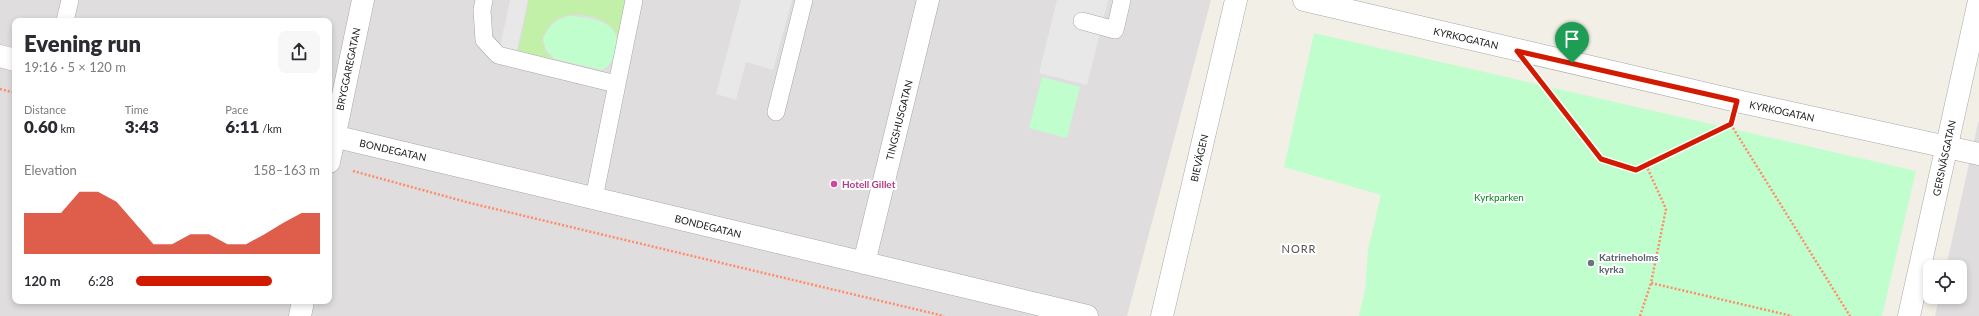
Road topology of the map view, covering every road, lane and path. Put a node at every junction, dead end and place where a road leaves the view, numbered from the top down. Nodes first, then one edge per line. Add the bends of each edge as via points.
1 (70, 0) edge
2 (363, 0) edge
3 (484, 0) edge
4 (634, 0) edge
5 (804, 0) edge
6 (1122, 0) edge
7 (1236, 0) edge
8 (1304, 0) edge
9 (924, 1) edge
10 (1979, 1) edge
11 (66, 18) edge
12 (1082, 21) dead end
13 (1517, 51) junction
14 (0, 56) edge
15 (12, 59) edge
16 (616, 84) junction
17 (0, 89) edge
18 (12, 92) edge
19 (776, 112) dead end
20 (332, 136) edge
21 (1946, 146) junction
22 (1979, 154) edge
23 (1646, 166) junction
24 (351, 171) dead end
25 (594, 198) junction
26 (864, 263) junction
27 (1651, 282) junction
28 (302, 304) edge
29 (300, 316) edge
30 (944, 316) edge
31 (1087, 316) edge
32 (1162, 316) edge
33 (1640, 316) edge
34 (1792, 316) edge
35 (1850, 316) edge
36 (1909, 316) edge

1 - 11 lane
2 - 20 street, BRYGGAREGATAN
3 - 16 lane via 484,40 498,55
4 - 16 lane
5 - 19 lane
6 - 12 lane via 1115,30
7 - 32 street, BIEVÄGEN
8 - 13 street, KYRKOGATAN
9 - 26 street, TINGSHUSGATAN
10 - 21 street, GERSNÄSGATAN
13 - 21 street, KYRKOGATAN
13 - 23 path via 1601,159 1636,170
14 - 15 street
16 - 25 lane
17 - 18 path
20 - 25 street, BONDEGATAN
21 - 22 street, KYRKOGATAN
21 - 36 street, GERSNÄSGATAN
23 - 27 path via 1666,210
23 - 35 path via 1731,124
24 - 30 path via 470,203
25 - 26 street, BONDEGATAN
26 - 31 street, BONDEGATAN
27 - 33 path
27 - 34 path
28 - 29 street

